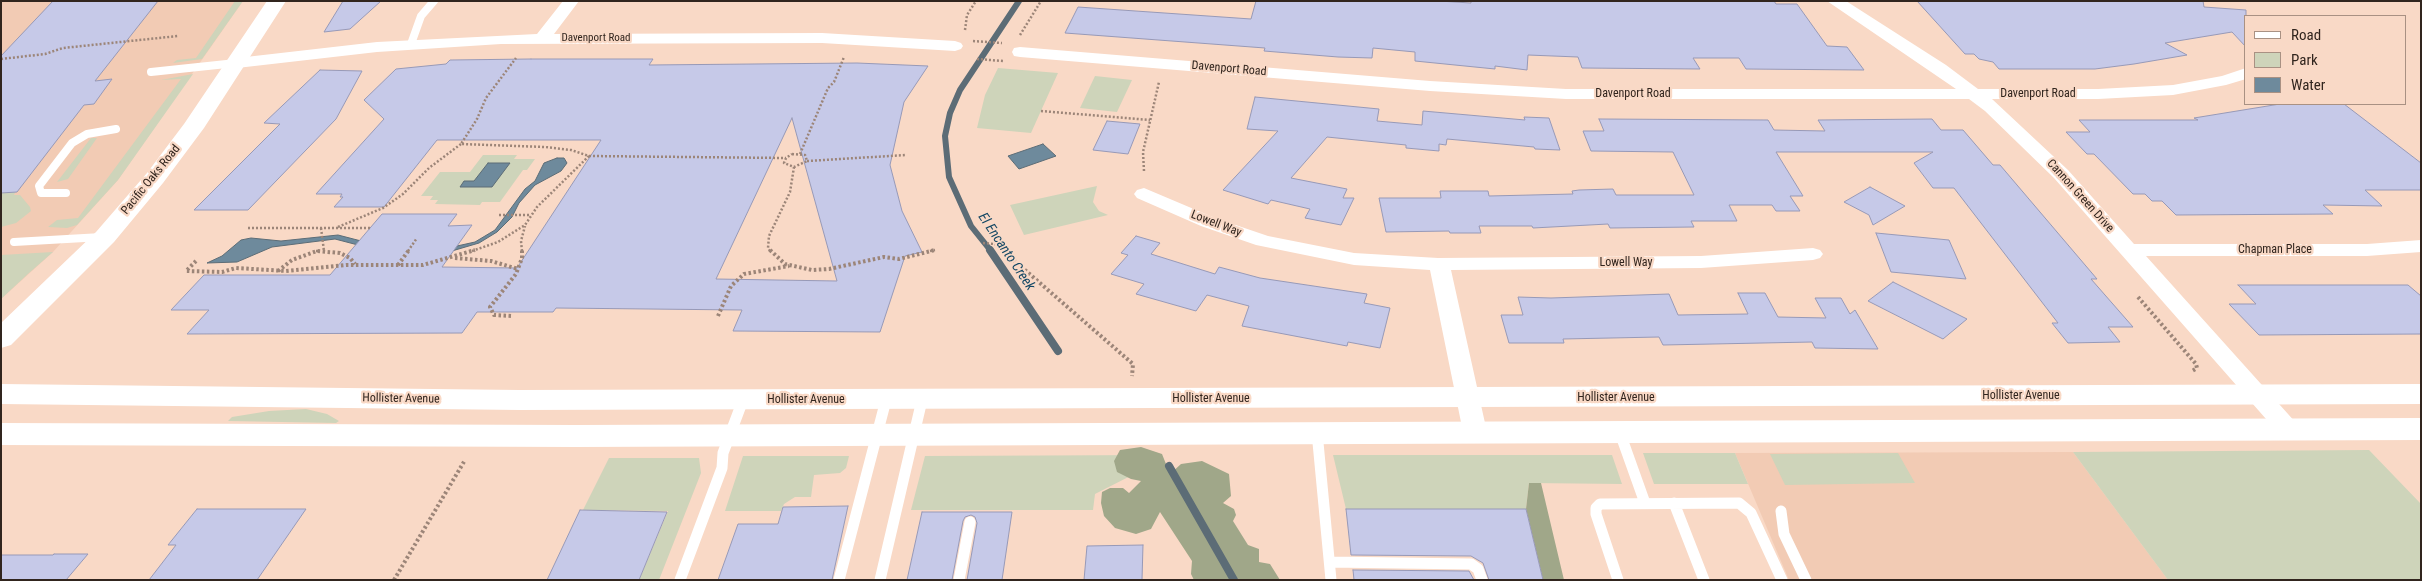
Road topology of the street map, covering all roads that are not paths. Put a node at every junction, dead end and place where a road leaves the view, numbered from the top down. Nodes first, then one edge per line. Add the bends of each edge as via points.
1 (277, 1) edge
2 (434, 1) edge
3 (570, 1) edge
4 (1836, 1) edge
5 (542, 38) junction
6 (958, 41) road end
7 (411, 44) junction
8 (1016, 52) road end
9 (237, 63) junction
10 (151, 72) dead end
11 (2244, 74) edge
12 (1973, 94) junction
13 (116, 129) dead end
14 (66, 193) dead end
15 (1144, 194) dead end
16 (105, 237) junction
17 (14, 242) dead end
18 (2421, 246) edge
19 (2129, 250) junction
20 (1813, 254) dead end
21 (1438, 264) junction
22 (1, 339) edge
23 (1, 394) edge
24 (2421, 394) edge
25 (2258, 395) junction
26 (1467, 398) junction
27 (743, 400) junction
28 (886, 400) junction
29 (922, 400) junction
30 (2421, 429) edge
31 (2289, 430) junction
32 (1317, 432) junction
33 (1475, 432) junction
34 (1620, 433) junction
35 (1, 434) edge
36 (729, 434) junction
37 (876, 434) junction
38 (913, 434) junction
39 (1645, 503) junction
40 (1674, 503) junction
41 (1781, 512) dead end
42 (970, 522) dead end
43 (1330, 562) junction
44 (680, 580) edge
45 (839, 580) edge
46 (880, 580) edge
47 (960, 580) edge
48 (1331, 580) edge
49 (1482, 580) edge
50 (1618, 580) edge
51 (1704, 580) edge
52 (1782, 580) edge
53 (1806, 580) edge

1 - 9 street, Pacific Oaks Road
2 - 7 lane via 421,16
3 - 5 street
4 - 12 street, Cannon Green Drive
5 - 6 street, Davenport Road
5 - 7 street, Davenport Road
7 - 9 street, Davenport Road
8 - 12 street, Davenport Road via 1521,93
9 - 10 lane
9 - 16 street, Pacific Oaks Road via 177,149
11 - 12 street, Davenport Road via 2194,87 2149,92
12 - 19 street, Cannon Green Drive via 2029,142
13 - 14 lane via 87,134 72,143 39,186 41,193
15 - 21 street, Lowell Way via 1208,222 1291,248 1354,259
16 - 17 lane
16 - 22 street, Pacific Oaks Road
18 - 19 street, Chapman Place via 2367,250
19 - 25 street, Cannon Green Drive
20 - 21 street, Lowell Way via 1701,262
21 - 26 street via 1444,279
23 - 27 main road, Hollister Avenue via 430,400
24 - 25 main road, Hollister Avenue
25 - 26 main road, Hollister Avenue
25 - 31 street, Cannon Green Drive
26 - 29 main road, Hollister Avenue
26 - 33 street
27 - 28 main road, Hollister Avenue
27 - 36 lane
28 - 29 main road, Hollister Avenue
28 - 37 lane
29 - 38 lane
30 - 31 main road
31 - 34 main road
32 - 33 main road
32 - 38 main road
32 - 43 lane
33 - 34 main road
34 - 39 lane
35 - 36 main road
36 - 37 main road
36 - 44 lane via 722,468
37 - 38 main road
37 - 45 lane
38 - 46 lane
39 - 40 lane
39 - 50 lane via 1606,502 1596,508
40 - 51 lane
40 - 52 lane via 1732,502 1746,508
41 - 53 lane via 1784,534
42 - 47 lane
43 - 48 lane
43 - 49 lane via 1471,564 1478,569

